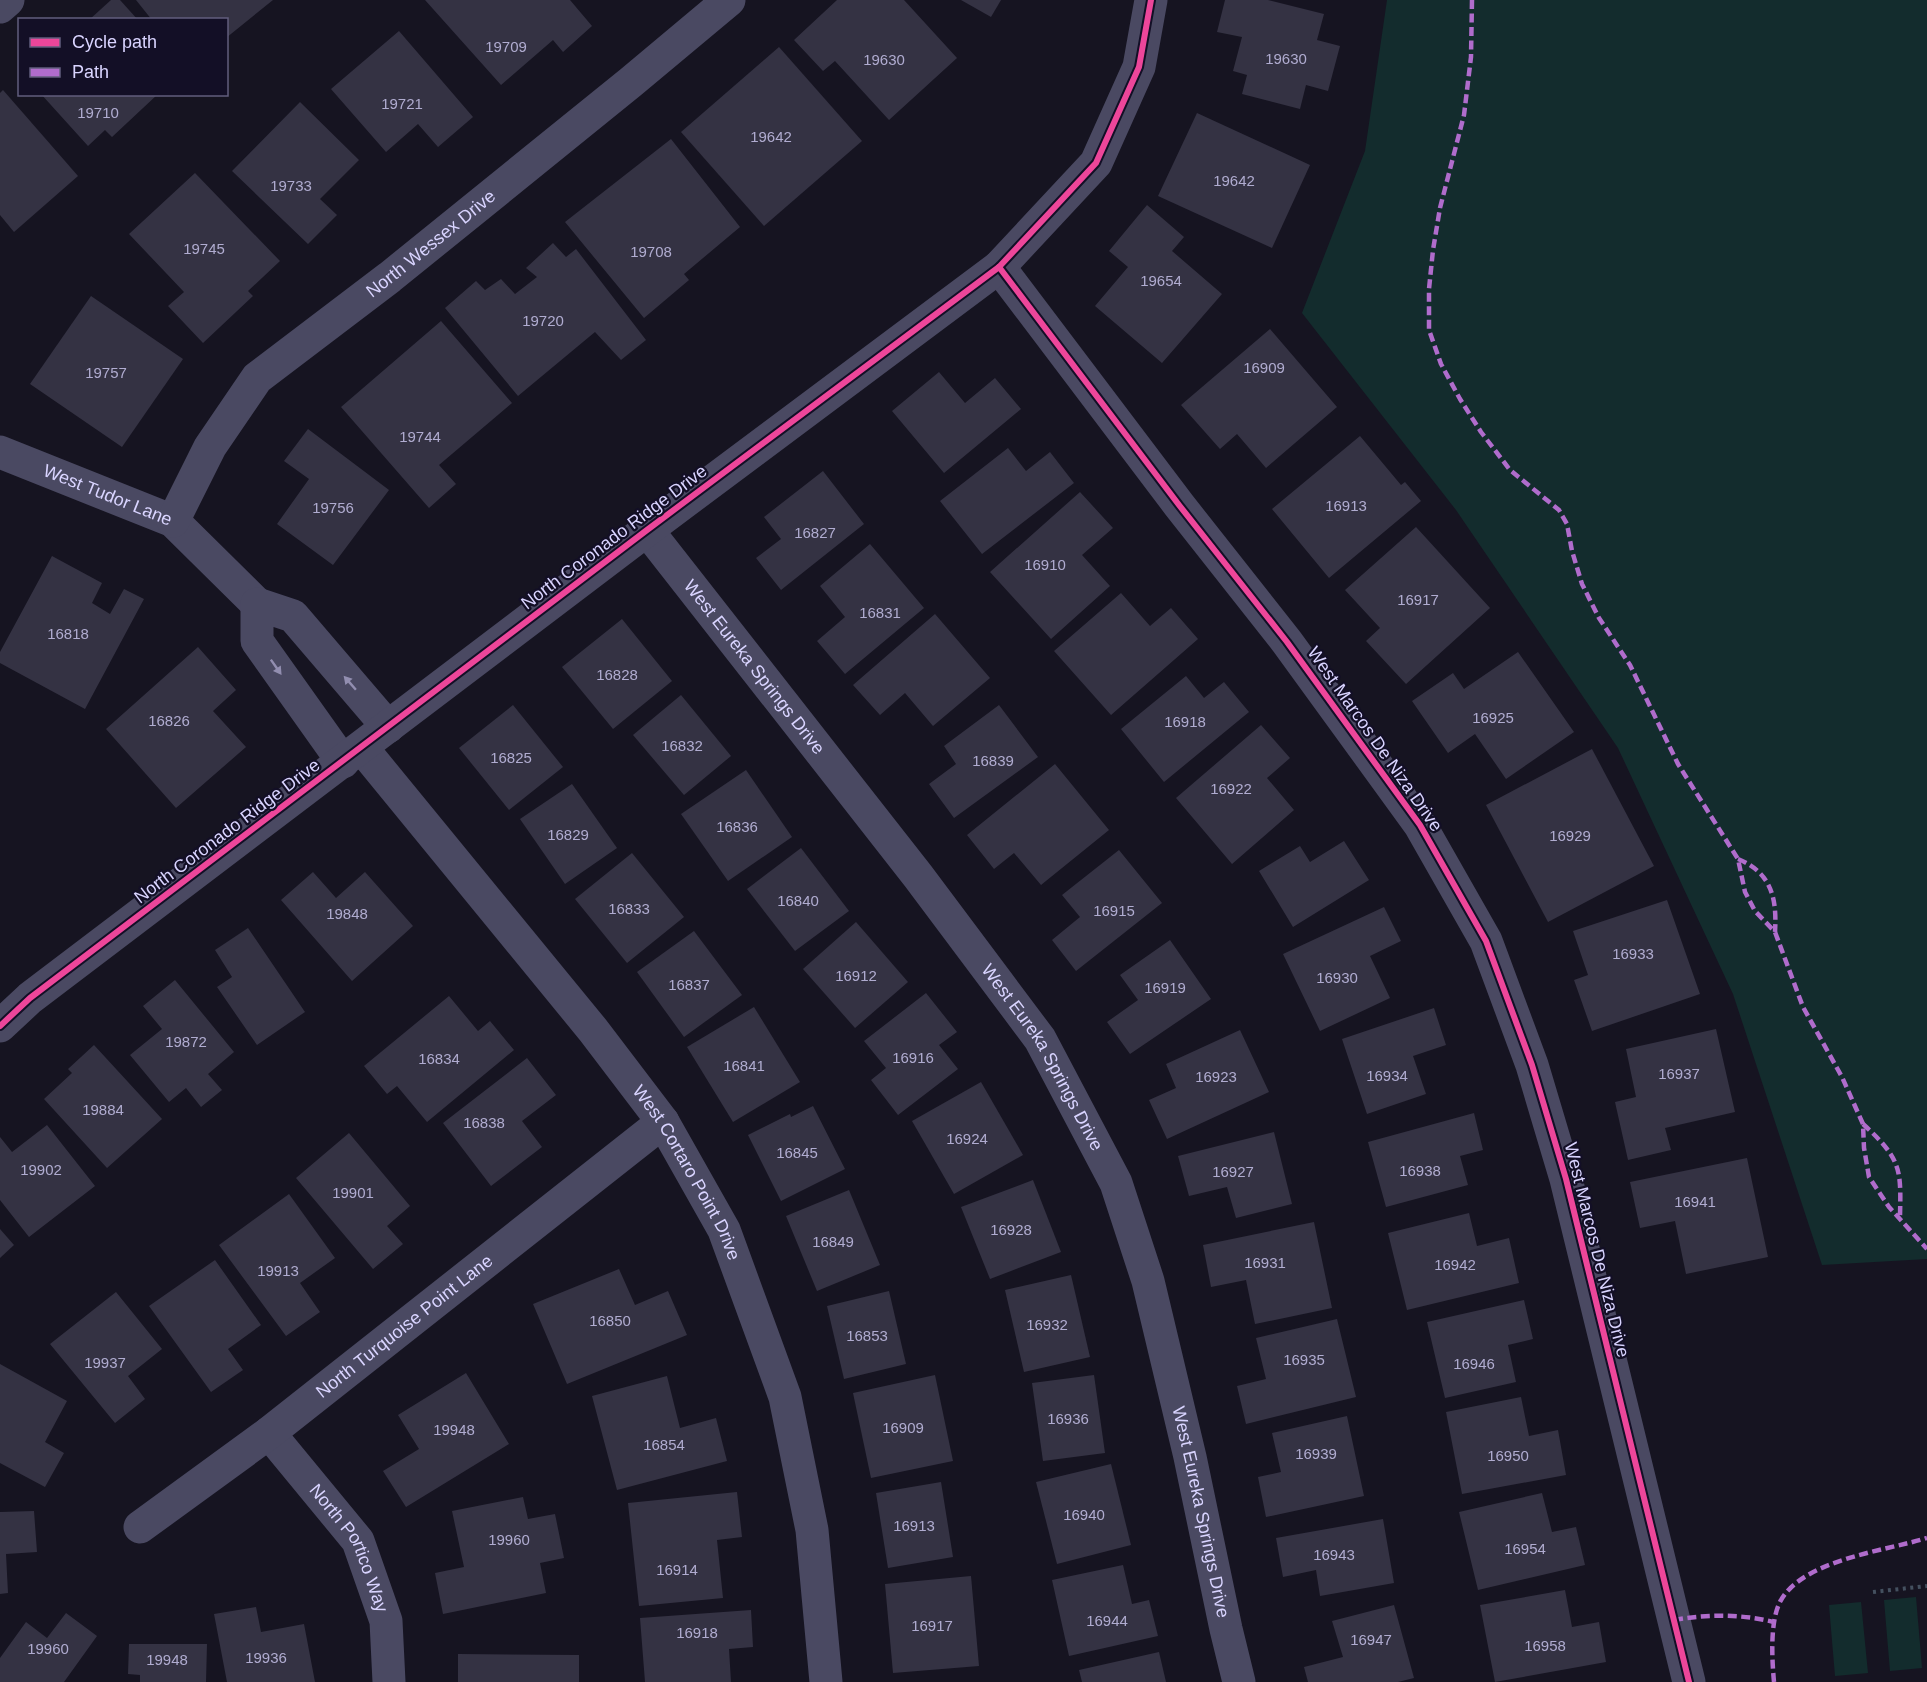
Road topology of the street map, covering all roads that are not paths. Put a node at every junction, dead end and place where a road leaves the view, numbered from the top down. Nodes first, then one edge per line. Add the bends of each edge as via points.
1 (8, 0) edge
2 (729, 0) edge
3 (1151, 0) edge
4 (0, 7) edge
5 (999, 267) junction
6 (0, 452) edge
7 (173, 521) junction
8 (647, 530) junction
9 (257, 604) junction
10 (388, 727) junction
11 (352, 755) junction
12 (0, 1026) edge
13 (663, 1122) junction
14 (269, 1433) junction
15 (140, 1527) dead end
16 (389, 1682) edge
17 (826, 1682) edge
18 (1239, 1682) edge
19 (1689, 1682) edge

1 - 4 street
2 - 7 street, North Wessex Drive via 390,277 257,378 210,447
3 - 5 street, North Coronado Ridge Drive via 1139,67 1096,163
5 - 8 street, North Coronado Ridge Drive
5 - 19 street, West Marcos De Niza Drive via 1287,642 1420,825 1486,941 1532,1065 1566,1179
6 - 7 street, West Tudor Lane
7 - 9 street, West Tudor Lane
8 - 10 street, North Coronado Ridge Drive
8 - 18 street, West Eureka Springs Drive via 918,876 1040,1039 1116,1183 1148,1281
10 -> 9 street, West Tudor Lane via 293,616
9 -> 11 street via 257,641
10 - 11 street, North Coronado Ridge Drive
11 - 12 street, North Coronado Ridge Drive via 30,998
11 - 13 street, West Cortaro Point Drive via 586,1021
13 - 14 street, North Turquoise Point Lane
13 - 17 street, West Cortaro Point Drive via 723,1230 785,1397 812,1530
14 - 15 street, North Turquoise Point Lane
14 - 16 street, North Portico Way via 358,1541 386,1621

